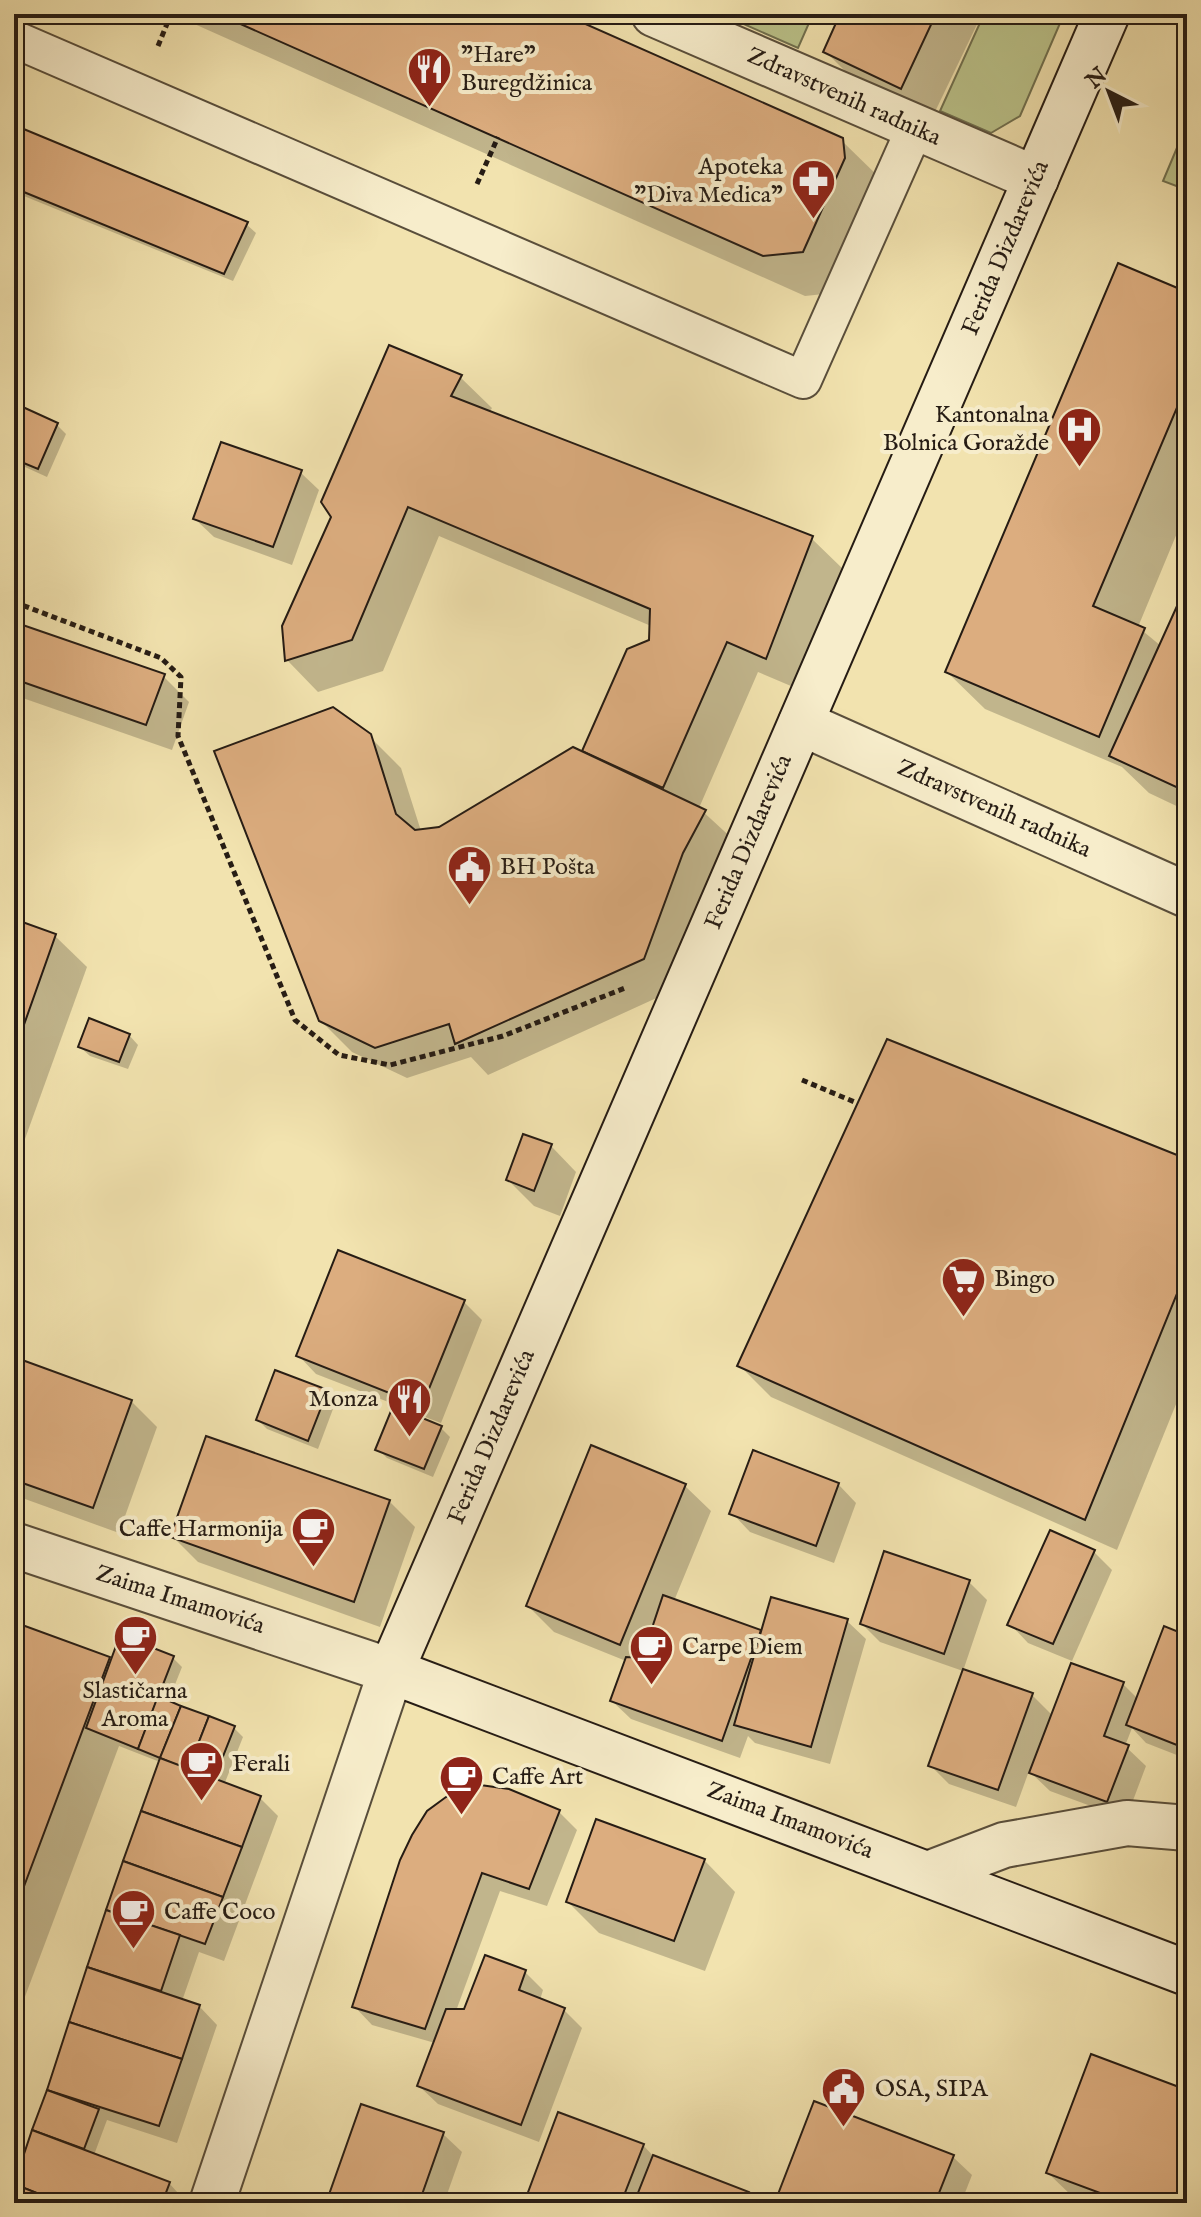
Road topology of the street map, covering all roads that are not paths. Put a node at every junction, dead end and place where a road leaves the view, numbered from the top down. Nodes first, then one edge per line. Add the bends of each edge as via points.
1 (654, 14) edge
2 (1107, 14) edge
3 (14, 39) edge
4 (915, 128) junction
5 (1036, 179) junction
6 (801, 723) junction
7 (1187, 895) edge
8 (14, 1545) edge
9 (391, 1671) junction
10 (1187, 1828) edge
11 (928, 1874) junction
12 (1187, 1973) edge
13 (212, 2203) edge

1 - 4 main road, Zdravstvenih radnika
2 - 5 main road, Ferida Dizdarevića
3 - 4 lane via 803,380
4 - 5 main road, Zdravstvenih radnika
5 - 6 main road, Ferida Dizdarevića
6 - 7 main road, Zdravstvenih radnika
6 - 9 main road, Ferida Dizdarevića
8 - 9 main road, Zaima Imamovića
9 - 11 main road, Zaima Imamovića
9 - 13 main road
10 - 11 main road via 1127,1823 1004,1845
11 - 12 main road, Zaima Imamovića

